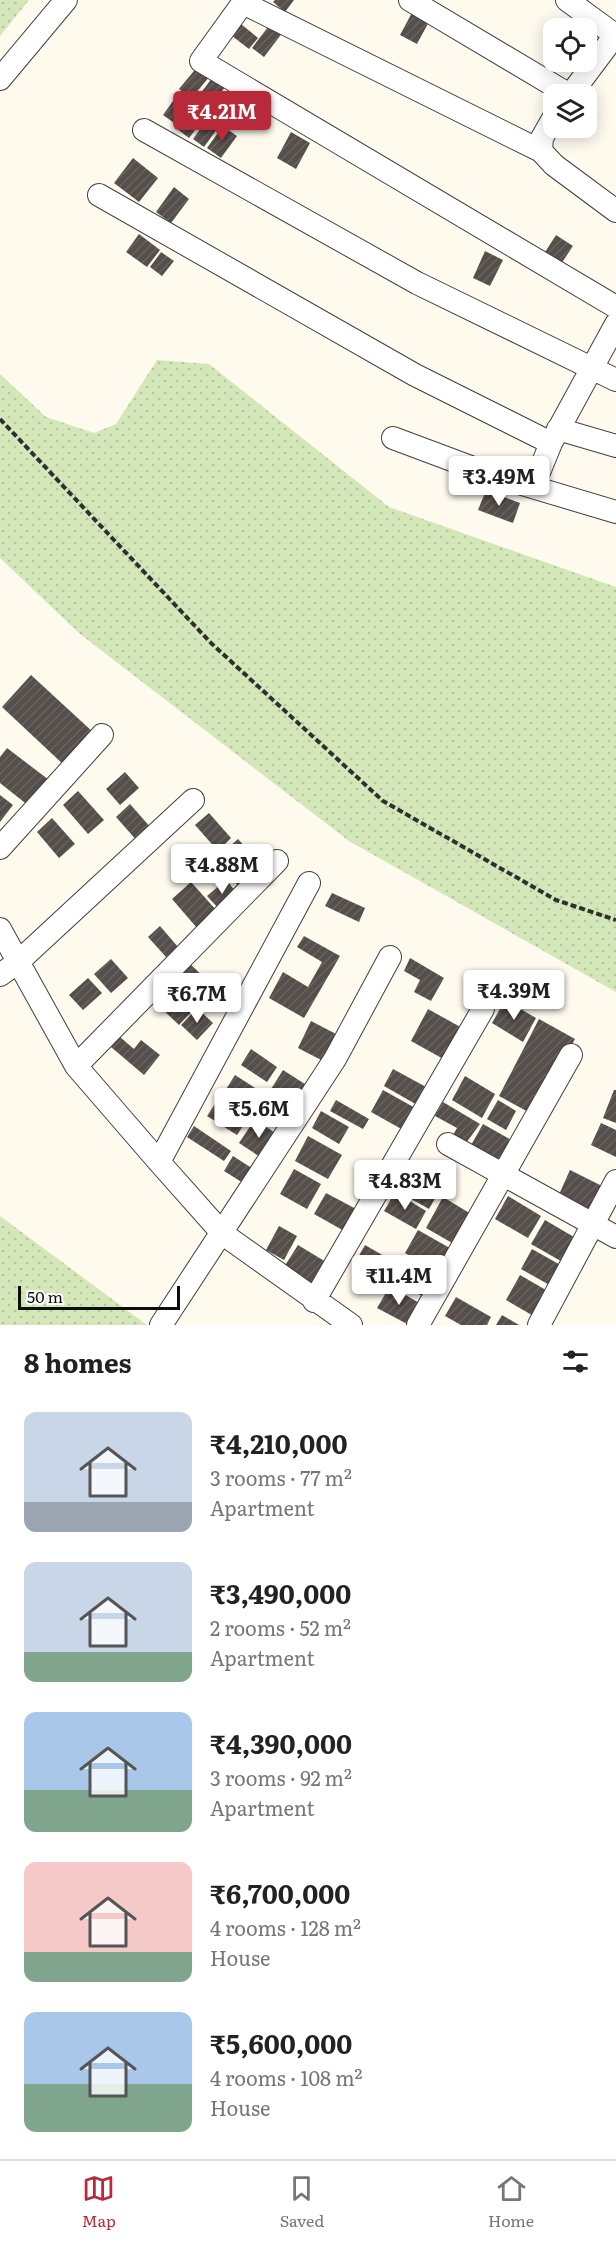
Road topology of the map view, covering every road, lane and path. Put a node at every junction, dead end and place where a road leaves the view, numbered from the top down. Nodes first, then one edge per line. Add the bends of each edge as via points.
1 (66, 0) edge
2 (410, 0) edge
3 (567, 0) edge
4 (244, 1) edge
5 (616, 34) edge
6 (0, 79) edge
7 (553, 84) edge
8 (578, 84) edge
9 (144, 130) dead end
10 (543, 136) edge
11 (541, 151) junction
12 (99, 195) dead end
13 (616, 211) edge
14 (616, 307) edge
15 (616, 324) edge
16 (590, 369) junction
17 (616, 380) edge
18 (0, 419) edge
19 (555, 436) junction
20 (393, 438) dead end
21 (616, 446) edge
22 (533, 487) junction
23 (616, 512) edge
24 (102, 735) dead end
25 (193, 800) dead end
26 (0, 848) edge
27 (277, 861) dead end
28 (309, 883) dead end
29 (616, 920) edge
30 (0, 929) edge
31 (390, 957) dead end
32 (9, 968) edge
33 (483, 1009) dead end
34 (572, 1055) dead end
35 (76, 1066) junction
36 (448, 1144) dead end
37 (159, 1162) junction
38 (503, 1174) junction
39 (616, 1181) edge
40 (593, 1224) junction
41 (223, 1234) junction
42 (616, 1237) edge
43 (314, 1301) junction
44 (161, 1325) edge
45 (351, 1325) edge
46 (418, 1325) edge
47 (539, 1325) edge

1 - 6 street
2 - 7 street
3 - 5 street
4 - 11 street
4 - 14 street via 201,61
5 - 8 street
9 - 16 street via 417,283
10 - 11 street
11 - 13 street
12 - 19 street via 415,375
15 - 16 street
16 - 17 street
16 - 19 street
18 - 29 path via 211,643 383,801 556,900
19 - 21 street
19 - 22 street
20 - 22 street
22 - 23 street
24 - 26 street
25 - 32 street
27 - 35 street
28 - 37 street
30 - 32 street
31 - 41 street via 335,1059
32 - 35 street
33 - 43 street
34 - 38 street
35 - 37 street
36 - 38 street
37 - 41 street
38 - 40 street
38 - 46 street
39 - 40 street
40 - 42 street
40 - 47 street
41 - 43 street
41 - 44 street
43 - 45 street

